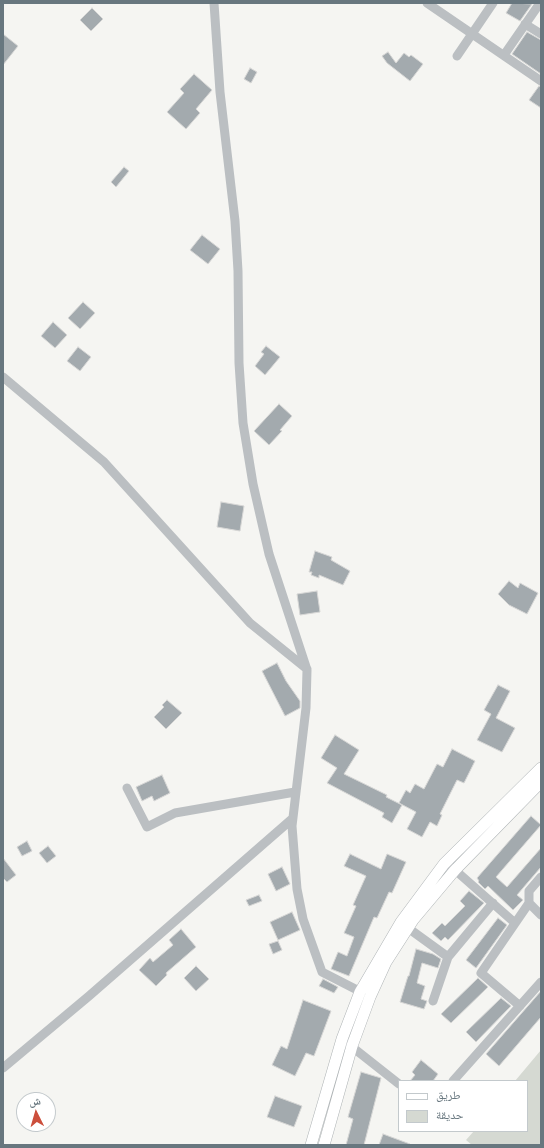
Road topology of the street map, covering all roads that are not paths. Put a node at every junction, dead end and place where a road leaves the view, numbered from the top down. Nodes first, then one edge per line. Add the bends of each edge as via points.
1 (214, 3) edge
2 (427, 3) edge
3 (493, 3) edge
4 (540, 3) edge
5 (525, 24) junction
6 (472, 33) junction
7 (541, 34) edge
8 (504, 55) junction
9 (457, 56) dead end
10 (541, 81) edge
11 (3, 377) edge
12 (307, 670) junction
13 (541, 768) edge
14 (537, 784) edge
15 (127, 788) dead end
16 (295, 792) junction
17 (292, 819) junction
18 (444, 864) junction
19 (455, 870) junction
20 (541, 877) edge
21 (493, 903) junction
22 (529, 903) junction
23 (541, 915) edge
24 (515, 923) junction
25 (408, 928) junction
26 (448, 956) junction
27 (541, 982) edge
28 (365, 994) junction
29 (433, 1001) dead end
30 (520, 1006) junction
31 (342, 1039) junction
32 (352, 1046) junction
33 (3, 1068) edge
34 (454, 1080) edge
35 (398, 1083) edge
36 (311, 1145) edge
37 (324, 1145) edge

1 - 12 street via 220,92 238,257 239,363 243,423 253,484 269,554
2 - 6 street
3 - 6 street
4 - 5 street
5 - 7 street
5 - 8 street
6 - 8 street
6 - 9 street
8 - 10 street
11 - 12 street via 104,462 250,622
12 - 16 street via 306,708
13 - 14 main road
14 - 18 main road
14 - 19 main road
15 - 16 street via 147,827 175,813
16 - 17 street
17 - 28 street via 297,889 303,919 322,972
17 - 33 street
18 - 19 street
18 - 28 main road via 401,922
19 - 21 street
19 - 25 main road
20 - 22 street via 529,891
21 - 24 street
21 - 26 street
22 - 23 street
22 - 24 street
24 - 30 street via 481,973
25 - 26 street
25 - 28 main road
26 - 29 street
27 - 30 street
28 - 31 main road
28 - 32 main road
30 - 34 street
31 - 32 street
31 - 36 main road
32 - 35 street
32 - 37 main road

